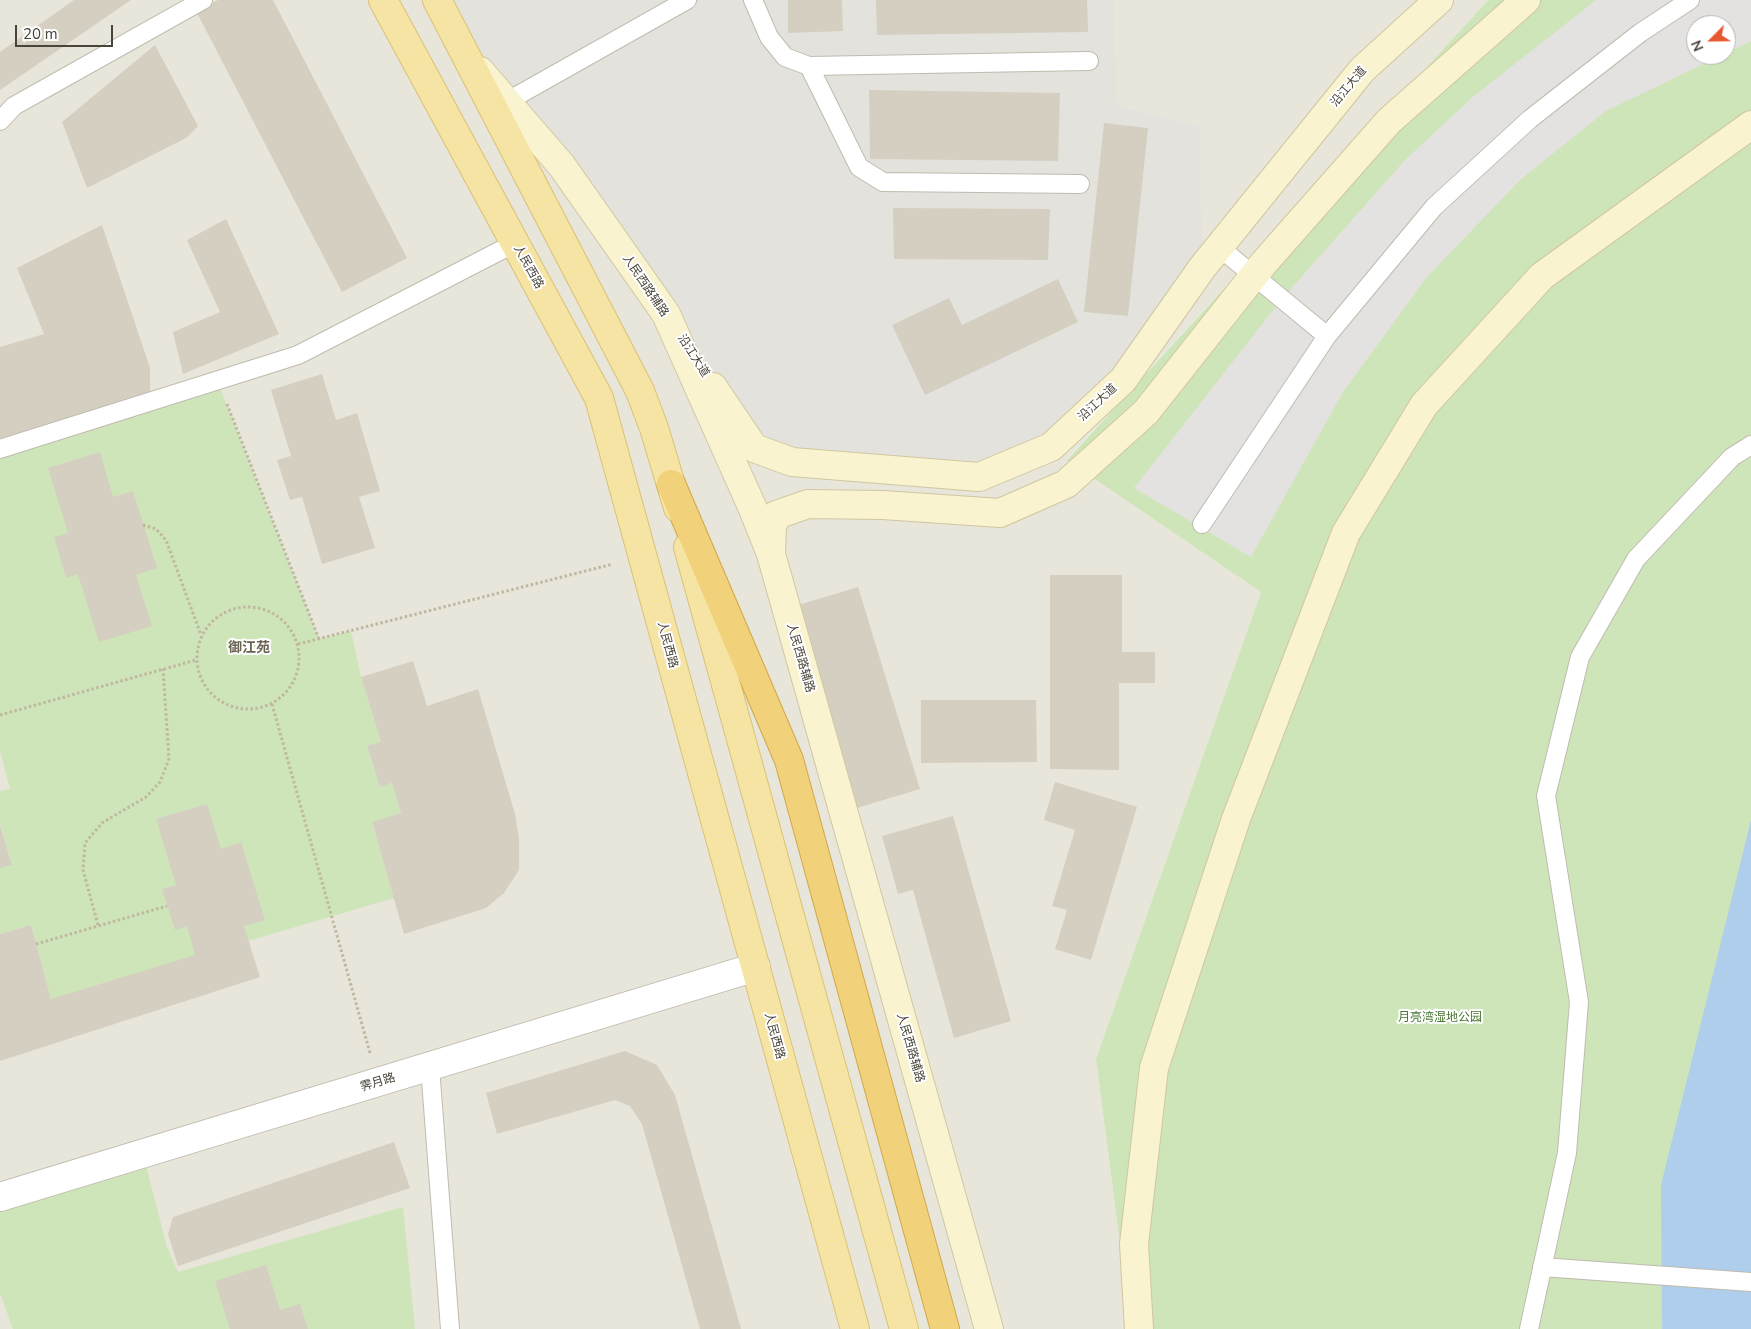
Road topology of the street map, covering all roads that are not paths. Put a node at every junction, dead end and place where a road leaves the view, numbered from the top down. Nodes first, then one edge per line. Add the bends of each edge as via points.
1 (203, 0) edge
2 (383, 0) edge
3 (437, 0) edge
4 (687, 0) edge
5 (753, 0) edge
6 (1439, 0) edge
7 (1526, 0) edge
8 (1690, 0) edge
9 (466, 56) junction
10 (1089, 61) dead end
11 (809, 66) junction
12 (506, 102) junction
13 (0, 120) edge
14 (1751, 125) edge
15 (1080, 184) dead end
16 (515, 243) junction
17 (1219, 247) junction
18 (1253, 277) junction
19 (666, 314) junction
20 (1326, 336) junction
21 (1751, 445) edge
22 (0, 449) edge
23 (671, 484) junction
24 (1202, 524) dead end
25 (771, 554) junction
26 (756, 967) junction
27 (430, 1067) junction
28 (0, 1197) edge
29 (1542, 1267) junction
30 (1751, 1282) edge
31 (450, 1329) edge
32 (855, 1329) edge
33 (904, 1329) edge
34 (945, 1329) edge
35 (989, 1329) edge
36 (1139, 1329) edge
37 (1529, 1329) edge

1 - 13 lane via 14,106
2 - 16 main road, 人民西路
3 - 9 main road
4 - 12 lane
5 - 11 lane via 769,37 785,57
6 - 17 street, 沿江大道 via 1362,70
7 - 18 street via 1388,120
8 - 20 lane via 1640,33 1530,120 1434,207
9 - 12 street, 人民西路辅路
9 - 23 main road via 640,391
10 - 11 lane
11 - 15 lane via 859,167 882,182
12 - 19 street, 人民西路辅路 via 562,166
14 - 36 street via 1542,276 1424,405 1346,533 1236,819 1154,1068 1134,1244
16 - 22 lane via 298,355
16 - 26 main road, 人民西路 via 599,398
17 - 18 lane
17 - 19 street, 沿江大道 via 1123,380 1051,447 979,476 792,462 754,448
18 - 20 lane
18 - 25 street via 1146,412 1066,484 1000,514 883,505 808,504 776,515 772,526
19 - 25 street, 人民西路辅路
20 - 24 lane
21 - 29 lane via 1732,457 1636,559 1580,657 1546,796 1579,1002 1568,1153
23 - 33 main road
23 - 34 highway via 789,760
25 - 35 street, 人民西路辅路
26 - 27 street, 霁月路
26 - 32 main road, 人民西路
27 - 28 street, 霁月路
27 - 31 lane
29 - 30 lane
29 - 37 lane

